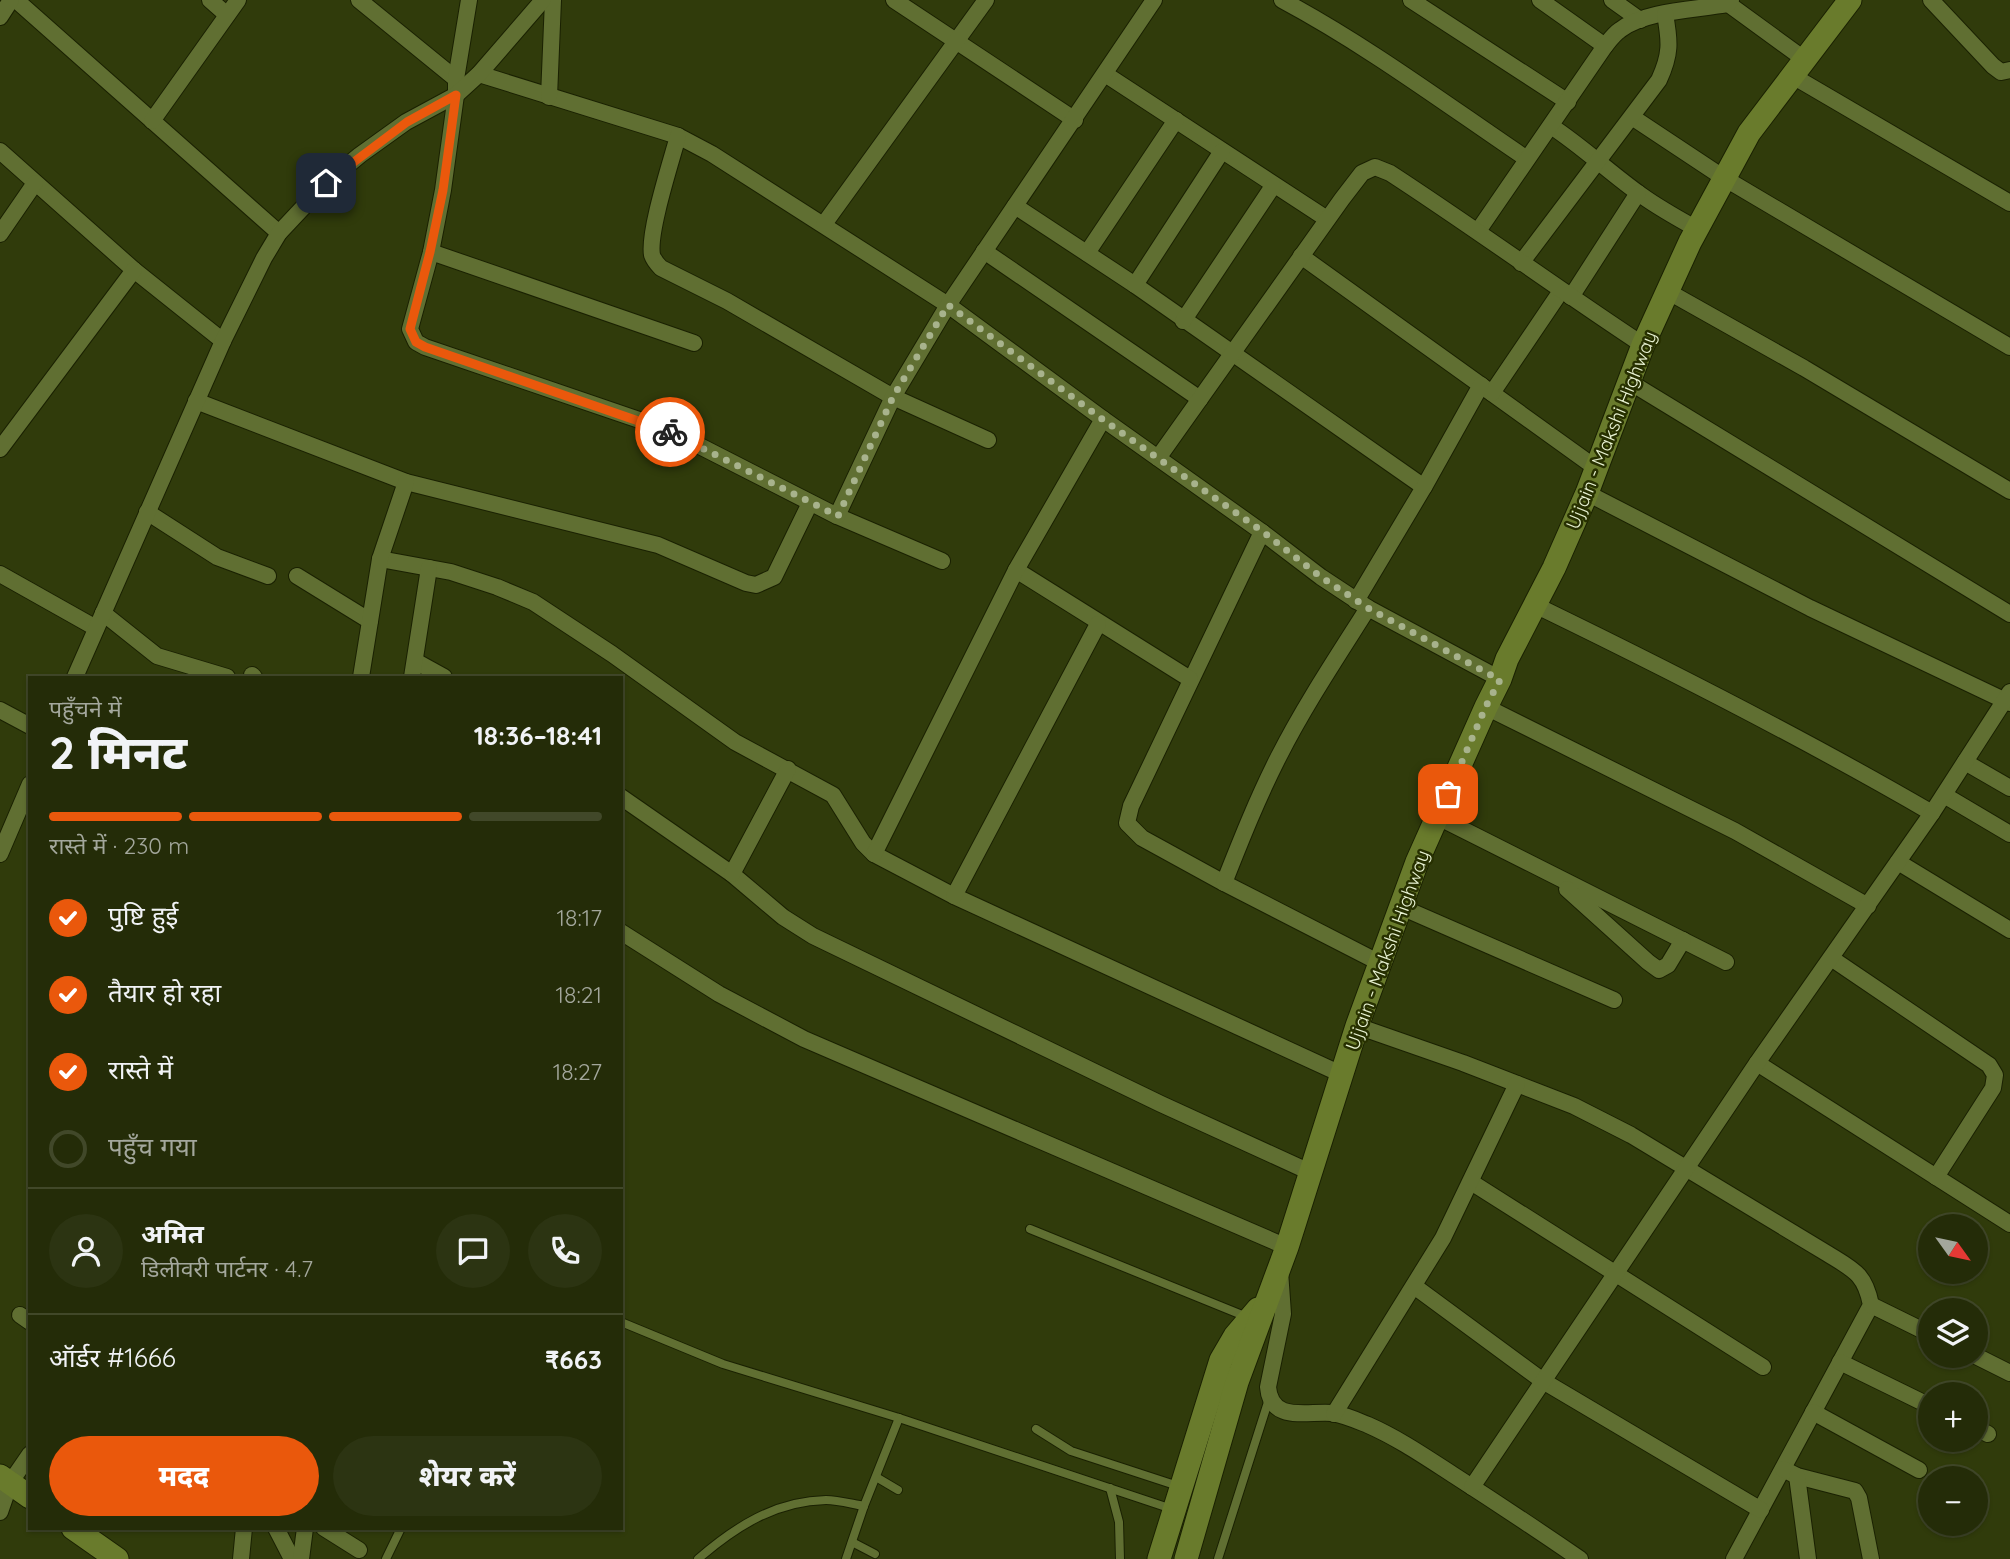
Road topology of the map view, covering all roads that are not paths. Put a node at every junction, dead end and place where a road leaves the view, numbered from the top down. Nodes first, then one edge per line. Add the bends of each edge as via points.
1 (13, 0) edge
2 (210, 0) edge
3 (238, 0) edge
4 (359, 0) edge
5 (469, 0) edge
6 (542, 0) edge
7 (552, 0) edge
8 (894, 0) edge
9 (986, 0) edge
10 (1154, 0) edge
11 (1282, 0) edge
12 (1411, 0) edge
13 (1540, 0) edge
14 (1612, 0) edge
15 (1850, 0) edge
16 (1931, 0) edge
17 (1727, 1) edge
18 (1665, 14) junction
19 (228, 15) junction
20 (0, 17) edge
21 (1640, 20) junction
22 (957, 42) junction
23 (1605, 46) junction
24 (1797, 67) junction
25 (2010, 70) edge
26 (479, 74) junction
27 (1105, 74) junction
28 (456, 87) junction
29 (549, 97) junction
30 (1568, 102) junction
31 (1632, 117) junction
32 (1075, 120) junction
33 (1175, 120) junction
34 (152, 121) junction
35 (1551, 126) junction
36 (677, 136) junction
37 (0, 151) edge
38 (1222, 151) junction
39 (1527, 159) junction
40 (1598, 160) junction
41 (1724, 178) junction
42 (35, 183) junction
43 (1273, 186) junction
44 (1638, 193) junction
45 (2010, 204) edge
46 (1015, 206) junction
47 (1327, 219) junction
48 (824, 225) junction
49 (1697, 229) junction
50 (1478, 231) junction
51 (279, 233) junction
52 (0, 234) edge
53 (984, 251) junction
54 (430, 252) junction
55 (1087, 253) junction
56 (1301, 256) junction
57 (1521, 263) junction
58 (134, 270) junction
59 (1135, 285) junction
60 (1667, 291) junction
61 (1566, 294) junction
62 (948, 305) junction
63 (1184, 321) junction
64 (223, 341) junction
65 (694, 343) dead end
66 (1643, 345) junction
67 (2010, 348) edge
68 (1232, 354) junction
69 (1628, 382) junction
70 (1487, 389) junction
71 (893, 397) junction
72 (1200, 399) junction
73 (196, 401) junction
74 (1102, 419) junction
75 (988, 440) dead end
76 (1, 445) edge
77 (1158, 458) junction
78 (1596, 468) junction
79 (406, 482) junction
80 (1424, 487) junction
81 (2010, 491) edge
82 (1587, 493) junction
83 (810, 503) junction
84 (147, 512) junction
85 (838, 516) junction
86 (1262, 531) junction
87 (380, 559) junction
88 (942, 561) dead end
89 (429, 568) junction
90 (1016, 570) junction
91 (0, 574) edge
92 (268, 576) dead end
93 (297, 576) dead end
94 (1362, 604) junction
95 (1537, 606) junction
96 (2010, 614) edge
97 (99, 620) junction
98 (370, 621) junction
99 (1098, 624) junction
100 (414, 669) edge
101 (75, 676) edge
102 (224, 676) edge
103 (361, 676) edge
104 (440, 676) edge
105 (1190, 679) junction
106 (1500, 680) junction
107 (2008, 699) edge
108 (1486, 706) junction
109 (0, 710) edge
110 (28, 725) edge
111 (1965, 762) junction
112 (788, 769) junction
113 (2010, 788) edge
114 (28, 789) edge
115 (1944, 795) junction
116 (623, 798) edge
117 (1932, 813) junction
118 (1438, 817) junction
119 (2010, 834) edge
120 (0, 854) edge
121 (874, 854) junction
122 (1898, 862) junction
123 (732, 874) junction
124 (1552, 876) junction
125 (1224, 883) junction
126 (954, 896) junction
127 (1868, 906) junction
128 (1401, 907) junction
129 (2010, 930) edge
130 (623, 933) edge
131 (1683, 940) junction
132 (1831, 958) junction
133 (1726, 962) dead end
134 (1380, 963) junction
135 (1614, 1000) dead end
136 (1357, 1026) junction
137 (1757, 1063) junction
138 (1341, 1074) junction
139 (1517, 1084) junction
140 (1685, 1169) junction
141 (1311, 1173) junction
142 (1936, 1177) junction
143 (1471, 1182) junction
144 (2010, 1224) edge
145 (1030, 1229) dead end
146 (1283, 1257) junction
147 (1616, 1275) junction
148 (1414, 1286) junction
149 (1267, 1299) junction
150 (1871, 1306) junction
151 (1250, 1319) junction
152 (623, 1323) edge
153 (1918, 1328) edge
154 (1840, 1362) junction
155 (1988, 1362) edge
156 (1763, 1367) dead end
157 (2010, 1373) edge
158 (1543, 1381) junction
159 (1269, 1399) junction
160 (1918, 1400) edge
161 (1813, 1412) junction
162 (1334, 1413) junction
163 (899, 1418) junction
164 (1036, 1429) dead end
165 (28, 1456) edge
166 (1918, 1469) edge
167 (1790, 1473) junction
168 (876, 1477) junction
169 (5, 1479) edge
170 (1181, 1487) junction
171 (1472, 1487) junction
172 (1110, 1488) junction
173 (898, 1490) dead end
174 (28, 1496) edge
175 (864, 1506) junction
176 (1174, 1510) junction
177 (1761, 1510) junction
178 (0, 1512) edge
179 (76, 1530) edge
180 (244, 1530) edge
181 (277, 1530) edge
182 (305, 1530) edge
183 (327, 1530) edge
184 (400, 1530) edge
185 (852, 1542) junction
186 (359, 1550) dead end
187 (1744, 1551) edge
188 (875, 1554) dead end
189 (117, 1559) edge
190 (241, 1559) edge
191 (292, 1559) edge
192 (301, 1559) edge
193 (386, 1559) edge
194 (698, 1559) edge
195 (846, 1559) edge
196 (1120, 1559) edge
197 (1159, 1559) edge
198 (1186, 1559) edge
199 (1219, 1559) edge
200 (1580, 1559) edge
201 (1734, 1559) edge
202 (1808, 1559) edge
203 (1871, 1559) edge

1 - 20 street
1 - 34 street
2 - 19 street
3 - 19 street
4 - 28 street
5 - 28 street
6 - 26 street
7 - 29 street
8 - 22 street
9 - 22 street
10 - 27 street
11 - 39 street via 1362,47
12 - 30 street
13 - 23 street
14 - 21 street
15 - 24 main road, Ujjain - Makshi Highway
16 - 25 street via 1993,66 2001,72
17 - 18 street
17 - 24 street
18 - 21 street
18 - 31 street via 1669,59
19 - 34 street
21 - 23 street via 1621,29
22 - 32 street
22 - 48 street
23 - 30 street
24 - 41 main road, Ujjain - Makshi Highway via 1749,133
24 - 45 street
26 - 28 street
26 - 29 street
27 - 32 street
27 - 33 street
28 - 51 street via 326,183
28 - 54 street
29 - 36 street
30 - 35 street
31 - 40 street
31 - 41 street
32 - 46 street
33 - 38 street
33 - 55 street
34 - 51 street
35 - 39 street
35 - 40 street
36 - 48 street
36 - 71 street via 653,234 654,261
37 - 42 street
38 - 43 street
38 - 59 street
39 - 50 street
40 - 44 street
40 - 57 street
41 - 49 main road, Ujjain - Makshi Highway
41 - 67 street
42 - 52 street
42 - 58 street
43 - 47 street
43 - 63 street
44 - 49 street
44 - 61 street
46 - 53 street
46 - 55 street
47 - 50 street via 1362,173 1375,167
47 - 56 street
48 - 62 street
49 - 60 main road, Ujjain - Makshi Highway
50 - 57 street
51 - 64 street
53 - 62 street
53 - 72 street
54 - 65 street
54 - 83 street via 410,329 416,342 648,423
55 - 59 street
56 - 68 street
56 - 70 street
57 - 61 street
58 - 64 street
58 - 76 street
59 - 63 street
60 - 66 main road, Ujjain - Makshi Highway
60 - 81 street
61 - 66 street
61 - 70 street
62 - 71 street
62 - 74 street
63 - 68 street
64 - 73 street
66 - 69 main road, Ujjain - Makshi Highway
68 - 72 street
68 - 80 street
69 - 78 main road, Ujjain - Makshi Highway
69 - 96 street
70 - 78 street
70 - 80 street
71 - 75 street
71 - 85 street
72 - 77 street
73 - 79 street
73 - 84 street
74 - 77 street
74 - 90 street
77 - 86 street
78 - 82 main road, Ujjain - Makshi Highway
79 - 83 street via 657,545 756,585 774,577
79 - 87 street
80 - 94 street
82 - 95 main road, Ujjain - Makshi Highway
82 - 107 street via 1810,608
83 - 85 street
84 - 92 street via 217,557
84 - 97 street
85 - 88 street
86 - 94 street
86 - 105 street
87 - 89 street
87 - 98 street
89 - 100 street
89 - 112 street via 533,601 735,742
90 - 99 street
90 - 121 street
91 - 97 street
93 - 98 street
94 - 106 street
94 - 125 street via 1279,755
95 - 106 main road, Ujjain - Makshi Highway
95 - 117 street via 1789,733
97 - 101 street
97 - 102 street via 157,656
98 - 103 street
99 - 105 street
99 - 126 street
100 - 104 street
105 - 125 street via 1127,823 1142,838
106 - 108 main road, Ujjain - Makshi Highway
107 - 111 street
108 - 118 main road, Ujjain - Makshi Highway
108 - 127 street via 1735,831
109 - 110 street
111 - 113 street
111 - 115 street
112 - 121 street via 833,794
112 - 123 street
114 - 120 street
115 - 117 street
115 - 119 street
116 - 123 street
117 - 122 street
118 - 124 street
118 - 128 main road, Ujjain - Makshi Highway
121 - 126 street
122 - 127 street
122 - 129 street
123 - 141 street via 813,936
124 - 131 street
124 - 131 street via 1659,970 1668,965
125 - 134 street
126 - 138 street
127 - 132 street
128 - 134 main road, Ujjain - Makshi Highway
128 - 135 street
130 - 146 street via 719,994 804,1040
131 - 133 street
132 - 137 street
132 - 142 street via 1989,1065 1995,1075 1993,1087
134 - 136 main road, Ujjain - Makshi Highway
136 - 138 main road, Ujjain - Makshi Highway
136 - 139 street
137 - 140 street
137 - 142 street
138 - 141 main road, Ujjain - Makshi Highway
139 - 140 street via 1574,1106
139 - 143 street
140 - 147 street
140 - 150 street via 1853,1269 1867,1285
141 - 146 main road, Ujjain - Makshi Highway
142 - 144 street
143 - 147 street
143 - 148 street
145 - 151 lane
146 - 149 main road, Ujjain - Makshi Highway
146 - 159 street via 1283,1314
147 - 156 street
147 - 158 street
148 - 158 street
148 - 162 street
149 - 151 main road
149 - 198 main road, Ujjain - Makshi Highway via 1237,1382
150 - 153 street
150 - 154 street
151 - 170 main road via 1234,1335 1221,1360
152 - 163 lane via 723,1364
154 - 160 street
154 - 161 street
155 - 157 street
158 - 171 street
158 - 177 street
159 - 162 street via 1284,1412
159 - 199 lane
161 - 166 street
161 - 167 street
162 - 171 street via 1374,1428
163 - 168 lane
163 - 172 lane
164 - 170 lane via 1071,1451
165 - 169 street
167 - 177 street
167 - 202 street
167 - 203 street via 1855,1491
168 - 173 lane
168 - 175 lane
169 - 174 main road
169 - 178 street
170 - 176 main road
171 - 200 street
172 - 176 lane
172 - 196 lane via 1119,1522
175 - 185 lane
175 - 194 lane via 827,1500 779,1507 728,1533
176 - 197 main road
177 - 187 street
179 - 189 main road
180 - 190 street
181 - 191 street
182 - 192 street
183 - 186 street
184 - 193 lane
185 - 188 lane
185 - 195 lane
187 - 201 street

